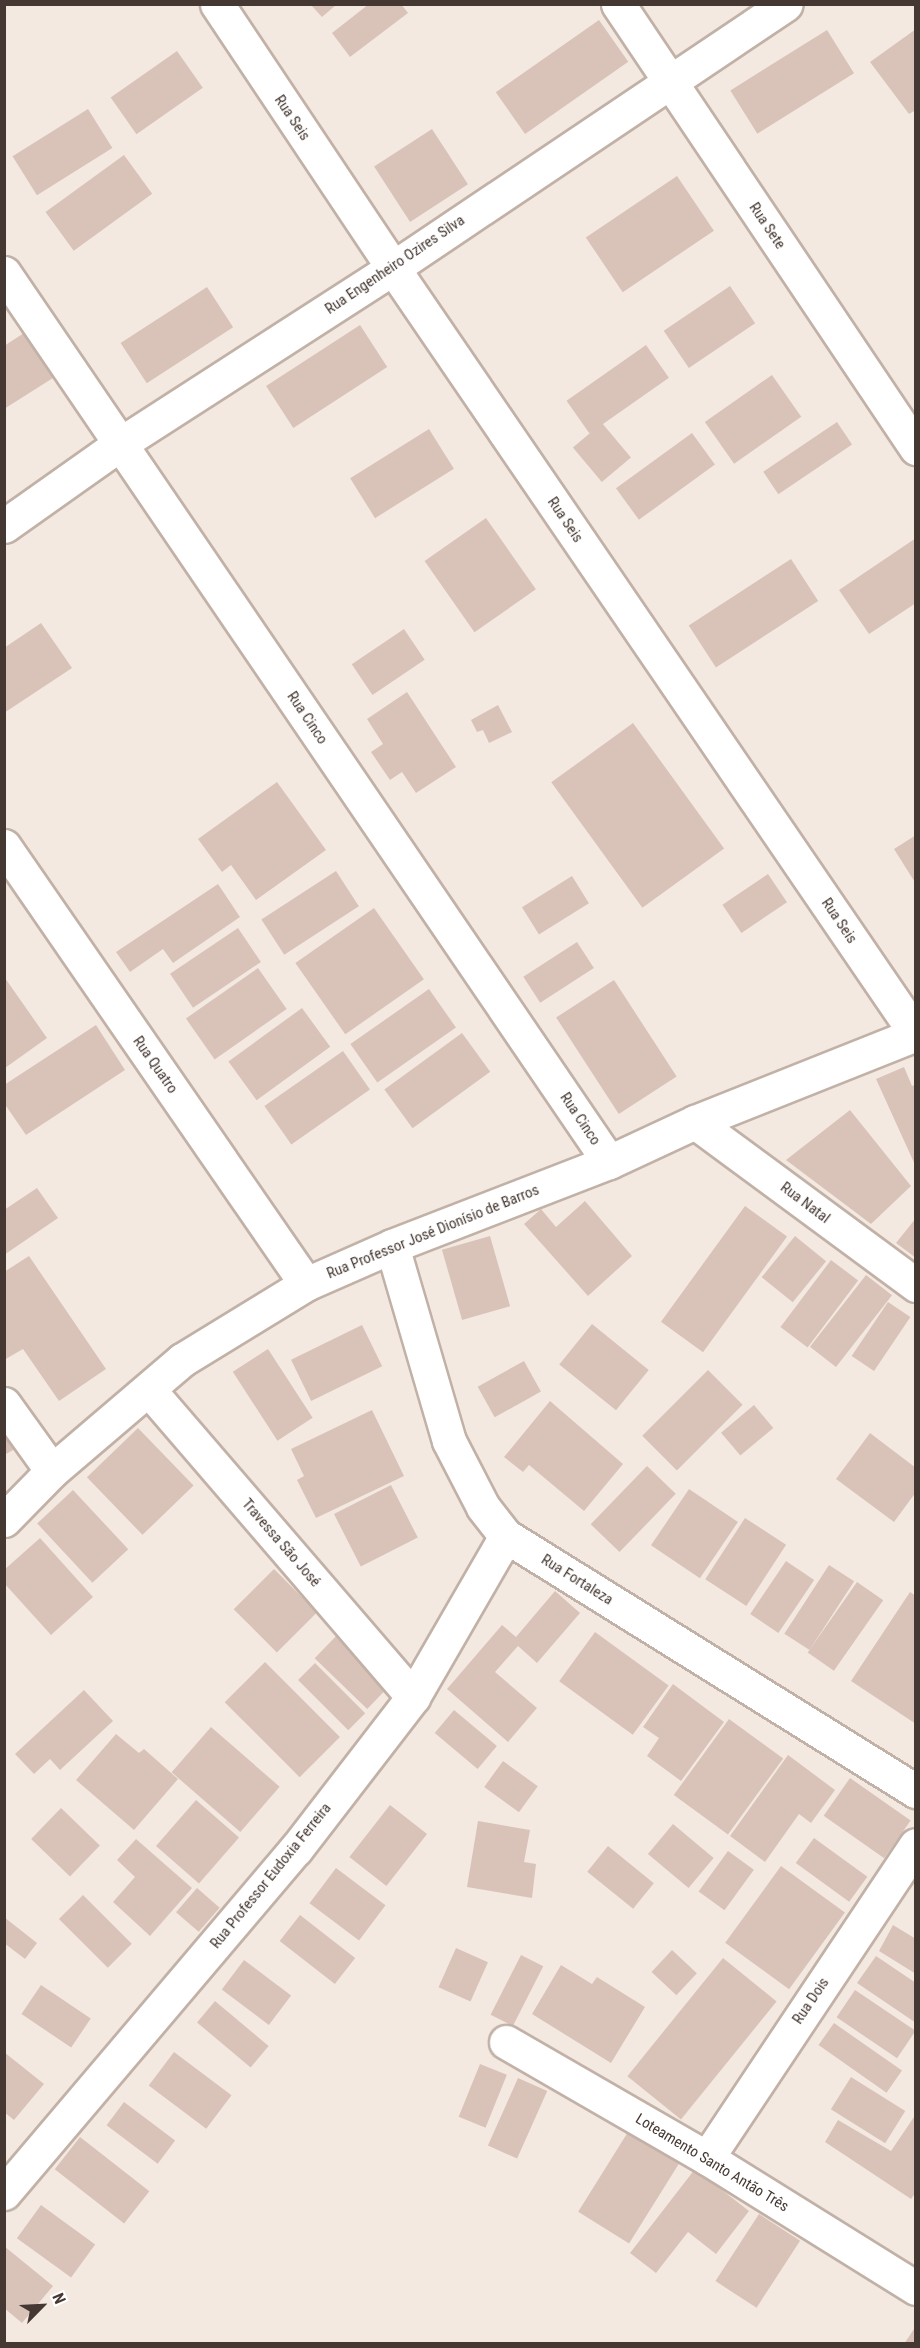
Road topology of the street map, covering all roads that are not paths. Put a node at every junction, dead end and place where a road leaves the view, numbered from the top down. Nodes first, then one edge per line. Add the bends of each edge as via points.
1 (217, 4) edge
2 (618, 4) edge
3 (786, 4) edge
4 (669, 80) junction
5 (393, 268) junction
6 (4, 273) edge
7 (120, 444) junction
8 (915, 448) edge
9 (4, 526) edge
10 (4, 846) edge
11 (915, 1034) edge
12 (695, 1122) junction
13 (609, 1162) junction
14 (392, 1246) junction
15 (306, 1284) junction
16 (915, 1285) edge
17 (149, 1390) junction
18 (4, 1404) edge
19 (52, 1471) junction
20 (4, 1520) edge
21 (506, 1536) junction
22 (413, 1696) junction
23 (915, 1791) edge
24 (915, 1845) edge
25 (506, 2042) dead end
26 (707, 2158) junction
27 (4, 2193) edge
28 (915, 2289) edge

1 - 5 street, Rua Seis
2 - 4 street, Rua Sete
3 - 4 street, Rua Engenheiro Ozires Silva
4 - 5 street, Rua Engenheiro Ozires Silva
4 - 8 street, Rua Sete
5 - 7 street, Rua Engenheiro Ozires Silva
5 - 11 street, Rua Seis
6 - 7 street, Rua Cinco
7 - 9 street, Rua Engenheiro Ozires Silva
7 - 13 street, Rua Cinco
10 - 15 street, Rua Quatro
11 - 12 street, Rua Professor José Dionísio de Barros
12 - 13 street, Rua Professor José Dionísio de Barros
12 - 16 street, Rua Natal
13 - 14 street, Rua Professor José Dionísio de Barros
14 - 15 street, Rua Professor José Dionísio de Barros
14 - 21 street, Rua Fortaleza via 449,1441 483,1507
15 - 17 street, Rua Professor José Dionísio de Barros via 182,1360
17 - 19 street, Rua Professor José Dionísio de Barros
17 - 22 street, Travessa São José
18 - 19 street
19 - 20 street, Rua Professor José Dionísio de Barros
21 - 22 street, Rua Professor Eudoxia Ferreira
21 - 23 street, Rua Fortaleza
22 - 27 street, Rua Professor Eudoxia Ferreira via 296,1849
24 - 26 street, Rua Dois
25 - 26 street, Loteamento Santo Antão Três
26 - 28 street, Loteamento Santo Antão Três

